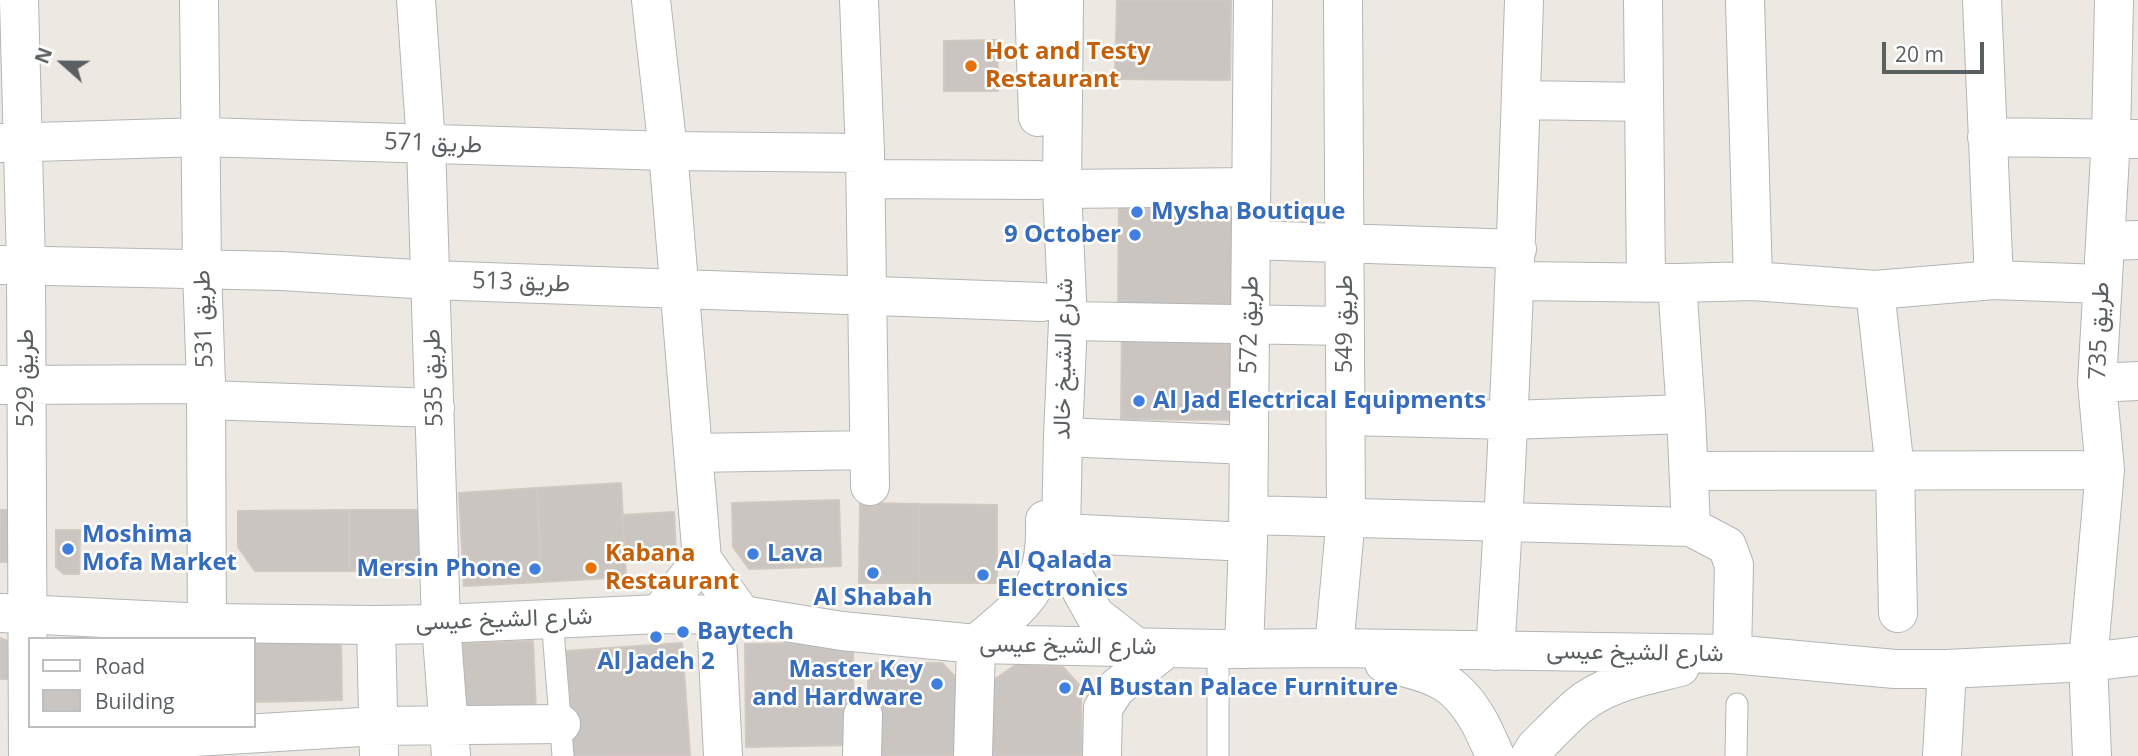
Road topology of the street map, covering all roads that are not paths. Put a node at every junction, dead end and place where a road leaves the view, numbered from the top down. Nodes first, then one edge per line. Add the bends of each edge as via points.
1 (19, 0) edge
2 (200, 0) edge
3 (416, 0) edge
4 (651, 0) edge
5 (859, 0) edge
6 (1034, 0) edge
7 (1064, 0) edge
8 (1253, 0) edge
9 (1343, 0) edge
10 (1524, 0) edge
11 (1643, 0) edge
12 (1745, 0) edge
13 (1982, 0) edge
14 (2112, 3) edge
15 (1521, 100) junction
16 (1644, 102) junction
17 (1987, 136) junction
18 (203, 137) junction
19 (2125, 139) edge
20 (12, 142) edge
21 (426, 144) junction
22 (668, 151) junction
23 (865, 166) junction
24 (1051, 185) junction
25 (1251, 187) junction
26 (1251, 240) junction
27 (2122, 241) edge
28 (1345, 244) junction
29 (13, 264) edge
30 (1516, 265) junction
31 (202, 269) junction
32 (431, 280) junction
33 (1994, 280) junction
34 (1752, 281) junction
35 (1661, 283) junction
36 (2101, 284) junction
37 (680, 290) junction
38 (1875, 290) junction
39 (867, 296) junction
40 (1055, 312) junction
41 (1250, 323) junction
42 (1345, 326) junction
43 (2138, 381) edge
44 (2097, 383) junction
45 (13, 385) edge
46 (206, 392) junction
47 (435, 408) junction
48 (1686, 414) junction
49 (1346, 416) junction
50 (1509, 421) junction
51 (1063, 437) junction
52 (1249, 445) junction
53 (693, 453) junction
54 (1895, 470) junction
55 (1689, 471) junction
56 (2105, 471) junction
57 (1346, 517) junction
58 (1504, 522) junction
59 (1691, 527) junction
60 (1248, 528) junction
61 (1061, 533) junction
62 (702, 559) junction
63 (1898, 613) dead end
64 (14, 614) edge
65 (659, 614) junction
66 (729, 616) junction
67 (552, 618) junction
68 (441, 624) junction
69 (376, 625) junction
70 (207, 631) edge
71 (976, 644) junction
72 (1152, 648) junction
73 (1334, 648) junction
74 (1231, 649) junction
75 (1495, 651) junction
76 (1732, 654) junction
77 (2138, 656) edge
78 (2088, 662) junction
79 (1947, 669) junction
80 (1737, 704) dead end
81 (863, 715) dead end
82 (205, 740) edge
83 (562, 740) edge
84 (379, 741) edge
85 (450, 741) edge
86 (28, 751) edge
87 (723, 756) edge
88 (862, 756) edge
89 (973, 756) edge
90 (1102, 756) edge
91 (1218, 756) edge
92 (1494, 756) edge
93 (1530, 756) edge
94 (1736, 756) edge
95 (1941, 756) edge
96 (2092, 756) edge

1 - 20 street, طريق 529
2 - 18 street, طريق 531
3 - 21 street, طريق 535
4 - 22 street
5 - 23 street
6 - 24 street, شارع الشيخ خالد
7 - 24 street, شارع الشيخ خالد
8 - 25 street, طريق 572
9 - 28 street, طريق 549
10 - 15 street
11 - 16 street
12 - 34 street
13 - 17 street
14 - 19 street, طريق 735
15 - 16 street
15 - 30 street
16 - 35 street
17 - 19 street
17 - 33 street
18 - 20 street, طريق 571
18 - 21 street, طريق 571
18 - 31 street, طريق 531
19 - 27 street, طريق 735
20 - 29 street, طريق 529
21 - 22 street, طريق 571
21 - 32 street, طريق 535
22 - 23 street, طريق 571
22 - 37 street
23 - 24 street, طريق 571
23 - 39 street
24 - 25 street, طريق 571
24 - 40 street, شارع الشيخ خالد
25 - 26 street, طريق 572
26 - 28 street
26 - 41 street, طريق 572
27 - 36 street, طريق 735
28 - 30 street
28 - 42 street, طريق 549
29 - 31 street, طريق 513
29 - 45 street, طريق 529
30 - 35 street
30 - 50 street
31 - 32 street, طريق 513
31 - 46 street, طريق 531
32 - 37 street, طريق 513
32 - 47 street, طريق 535
33 - 36 street
33 - 38 street
34 - 35 street
34 - 38 street
35 - 48 street
36 - 44 street, طريق 735
37 - 39 street, طريق 513
37 - 53 street
38 - 54 street
39 - 40 street, طريق 513
39 - 53 street via 869,468
40 - 41 street, طريق 513
40 - 51 street, شارع الشيخ خالد
40 - 71 street, شارع الشيخ خالد via 1042,571 1030,594
41 - 42 street, طريق 513
41 - 52 street, طريق 572
42 - 49 street, طريق 549
43 - 44 street
44 - 56 street, طريق 735
45 - 46 street
45 - 64 street, طريق 529
46 - 47 street
46 - 70 street, طريق 531
47 - 68 street, طريق 535
48 - 50 street
48 - 55 street
49 - 50 street
49 - 57 street, طريق 549
50 - 58 street
51 - 52 street
51 - 61 street, شارع الشيخ خالد
52 - 60 street, طريق 572
53 - 62 street
54 - 55 street
54 - 56 street
54 - 63 street
55 - 59 street
56 - 78 street, طريق 735
57 - 58 street
57 - 60 street
57 - 73 street, طريق 549
58 - 59 street
58 - 75 street
59 - 76 street via 1727,546 1734,565
60 - 61 street
60 - 74 street, طريق 572
61 - 72 street, شارع الشيخ خالد via 1064,559 1096,615
62 - 65 street
62 - 66 street
64 - 70 street, شارع الشيخ عيسى
64 - 86 street, طريق 529
65 - 66 street, شارع الشيخ عيسى
65 - 67 street, شارع الشيخ عيسى
66 - 71 street, شارع الشيخ عيسى
66 - 87 street
67 - 68 street, شارع الشيخ عيسى
67 - 83 lane
68 - 69 street, شارع الشيخ عيسى
68 - 85 street, طريق 535
69 - 70 street, شارع الشيخ عيسى
69 - 84 street
71 - 72 street, شارع الشيخ عيسى
71 - 89 street
72 - 74 street, شارع الشيخ عيسى
72 - 90 street via 1103,708
73 - 74 street, شارع الشيخ عيسى
73 - 75 street, شارع الشيخ عيسى
73 - 92 street via 1433,677 1457,690 1473,709
74 - 91 lane
75 - 76 street, شارع الشيخ عيسى
76 - 79 street, شارع الشيخ عيسى via 1895,669
76 - 93 street via 1602,691 1580,705
77 - 78 street, شارع الشيخ عيسى
78 - 79 street, شارع الشيخ عيسى
78 - 96 street, طريق 735
79 - 95 street
80 - 94 lane
81 - 88 street
82 - 84 street
82 - 86 street
83 - 85 street
84 - 85 street

